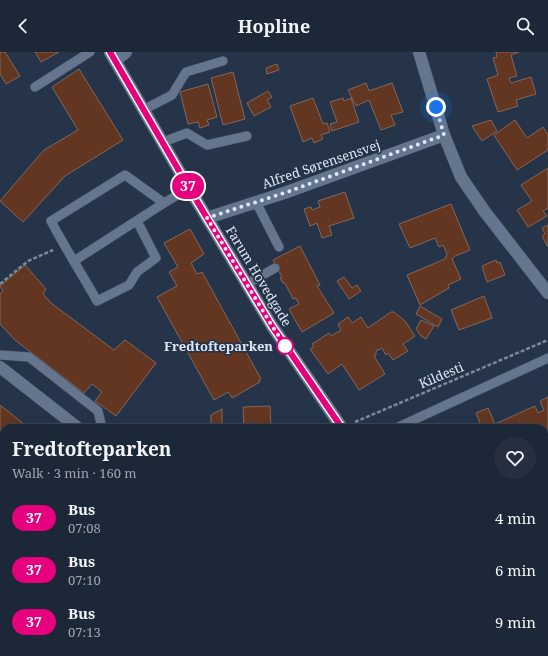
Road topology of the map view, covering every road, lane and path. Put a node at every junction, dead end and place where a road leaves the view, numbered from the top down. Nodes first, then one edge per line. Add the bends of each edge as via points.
1 (90, 52) edge
2 (126, 52) edge
3 (419, 52) edge
4 (113, 56) edge
5 (223, 61) dead end
6 (35, 87) dead end
7 (144, 109) junction
8 (444, 135) junction
9 (247, 136) dead end
10 (163, 142) junction
11 (189, 188) junction
12 (164, 202) junction
13 (256, 202) junction
14 (207, 218) junction
15 (137, 221) junction
16 (63, 245) junction
17 (279, 247) dead end
18 (74, 261) junction
19 (275, 268) dead end
20 (0, 284) edge
21 (246, 284) junction
22 (548, 293) edge
23 (548, 340) edge
24 (0, 355) edge
25 (548, 358) edge
26 (0, 367) edge
27 (73, 424) edge
28 (101, 424) edge
29 (339, 424) edge
30 (351, 424) edge
31 (405, 424) edge

1 - 6 lane
2 - 4 street
3 - 8 street
4 - 7 street, Farum Hovedgade
5 - 7 lane via 186,72 172,95
7 - 10 street, Farum Hovedgade
8 - 13 street, Alfred Sørensensvej
8 - 22 street via 461,177
9 - 10 lane via 207,145 187,132
10 - 11 street, Farum Hovedgade
11 - 12 lane
11 - 14 street, Farum Hovedgade
12 - 15 lane
12 - 16 lane via 125,175 51,221
13 - 14 street, Alfred Sørensensvej
13 - 17 lane
14 - 21 street, Farum Hovedgade
15 - 18 lane
15 - 18 lane via 156,258 137,272 129,285 97,301
16 - 18 lane
16 - 20 path via 28,261
19 - 21 lane
21 - 29 street, Farum Hovedgade
23 - 30 path, Kildesti
24 - 28 lane via 29,358 98,411
25 - 31 lane
26 - 27 street

